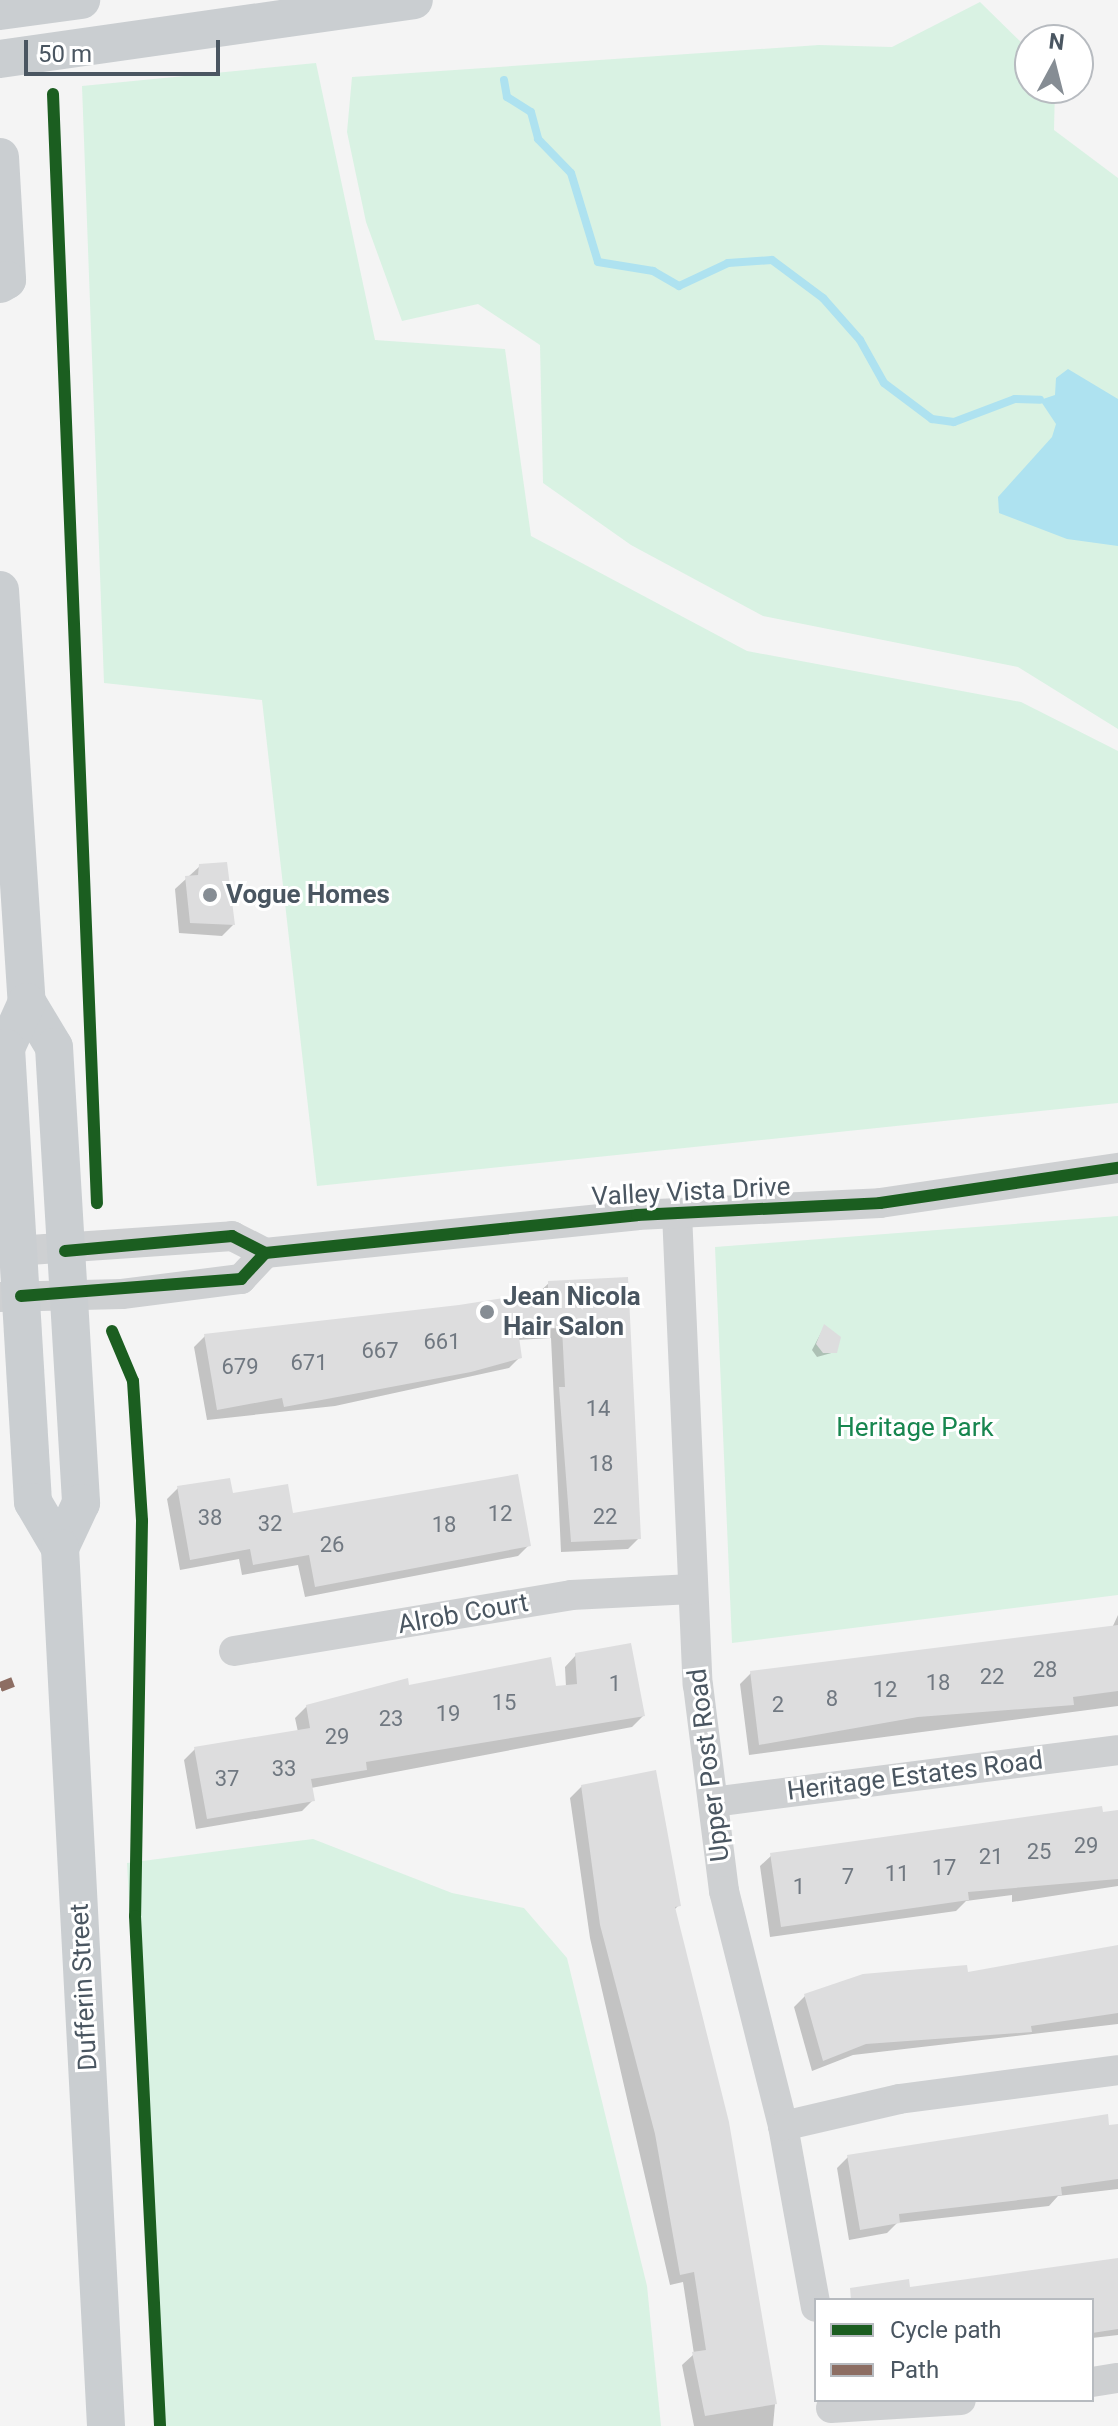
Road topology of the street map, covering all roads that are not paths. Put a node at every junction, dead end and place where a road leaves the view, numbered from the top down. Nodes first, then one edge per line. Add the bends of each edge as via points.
1 (81, 0) edge
2 (414, 0) edge
3 (0, 11) edge
4 (0, 59) edge
5 (0, 157) edge
6 (0, 284) edge
7 (0, 590) edge
8 (27, 1002) junction
9 (1118, 1168) edge
10 (677, 1213) junction
11 (65, 1251) junction
12 (9, 1252) edge
13 (265, 1253) junction
14 (68, 1295) junction
15 (10, 1297) edge
16 (60, 1548) junction
17 (693, 1589) junction
18 (234, 1651) dead end
19 (1118, 1750) edge
20 (713, 1802) junction
21 (1118, 2070) edge
22 (783, 2126) junction
23 (814, 2298) edge
24 (1118, 2378) edge
25 (1094, 2382) edge
26 (937, 2402) edge
27 (831, 2411) edge
28 (106, 2426) edge

1 - 3 main road
2 - 4 main road
5 - 6 main road via 7,280
7 - 8 main road, Dufferin Street
8 - 11 main road, Dufferin Street via 54,1047
8 - 12 main road, Dufferin Street via 6,1048
9 - 10 street, Valley Vista Drive via 880,1203
10 - 13 street, Valley Vista Drive
10 - 17 street, Upper Post Road
11 - 12 street
11 - 13 street via 232,1236
11 - 14 main road, Dufferin Street
12 - 15 main road, Dufferin Street
13 - 14 street via 241,1279
14 - 15 street
14 - 16 main road, Dufferin Street via 81,1503
15 - 16 main road, Dufferin Street via 33,1502
16 - 28 main road, Dufferin Street
17 - 18 street, Alrob Court via 571,1595
17 - 20 street, Upper Post Road
19 - 20 street, Heritage Estates Road
20 - 22 street, Upper Post Road via 727,1905
21 - 22 street via 899,2099
22 - 23 street, Upper Post Road
24 - 25 street
26 - 27 street

